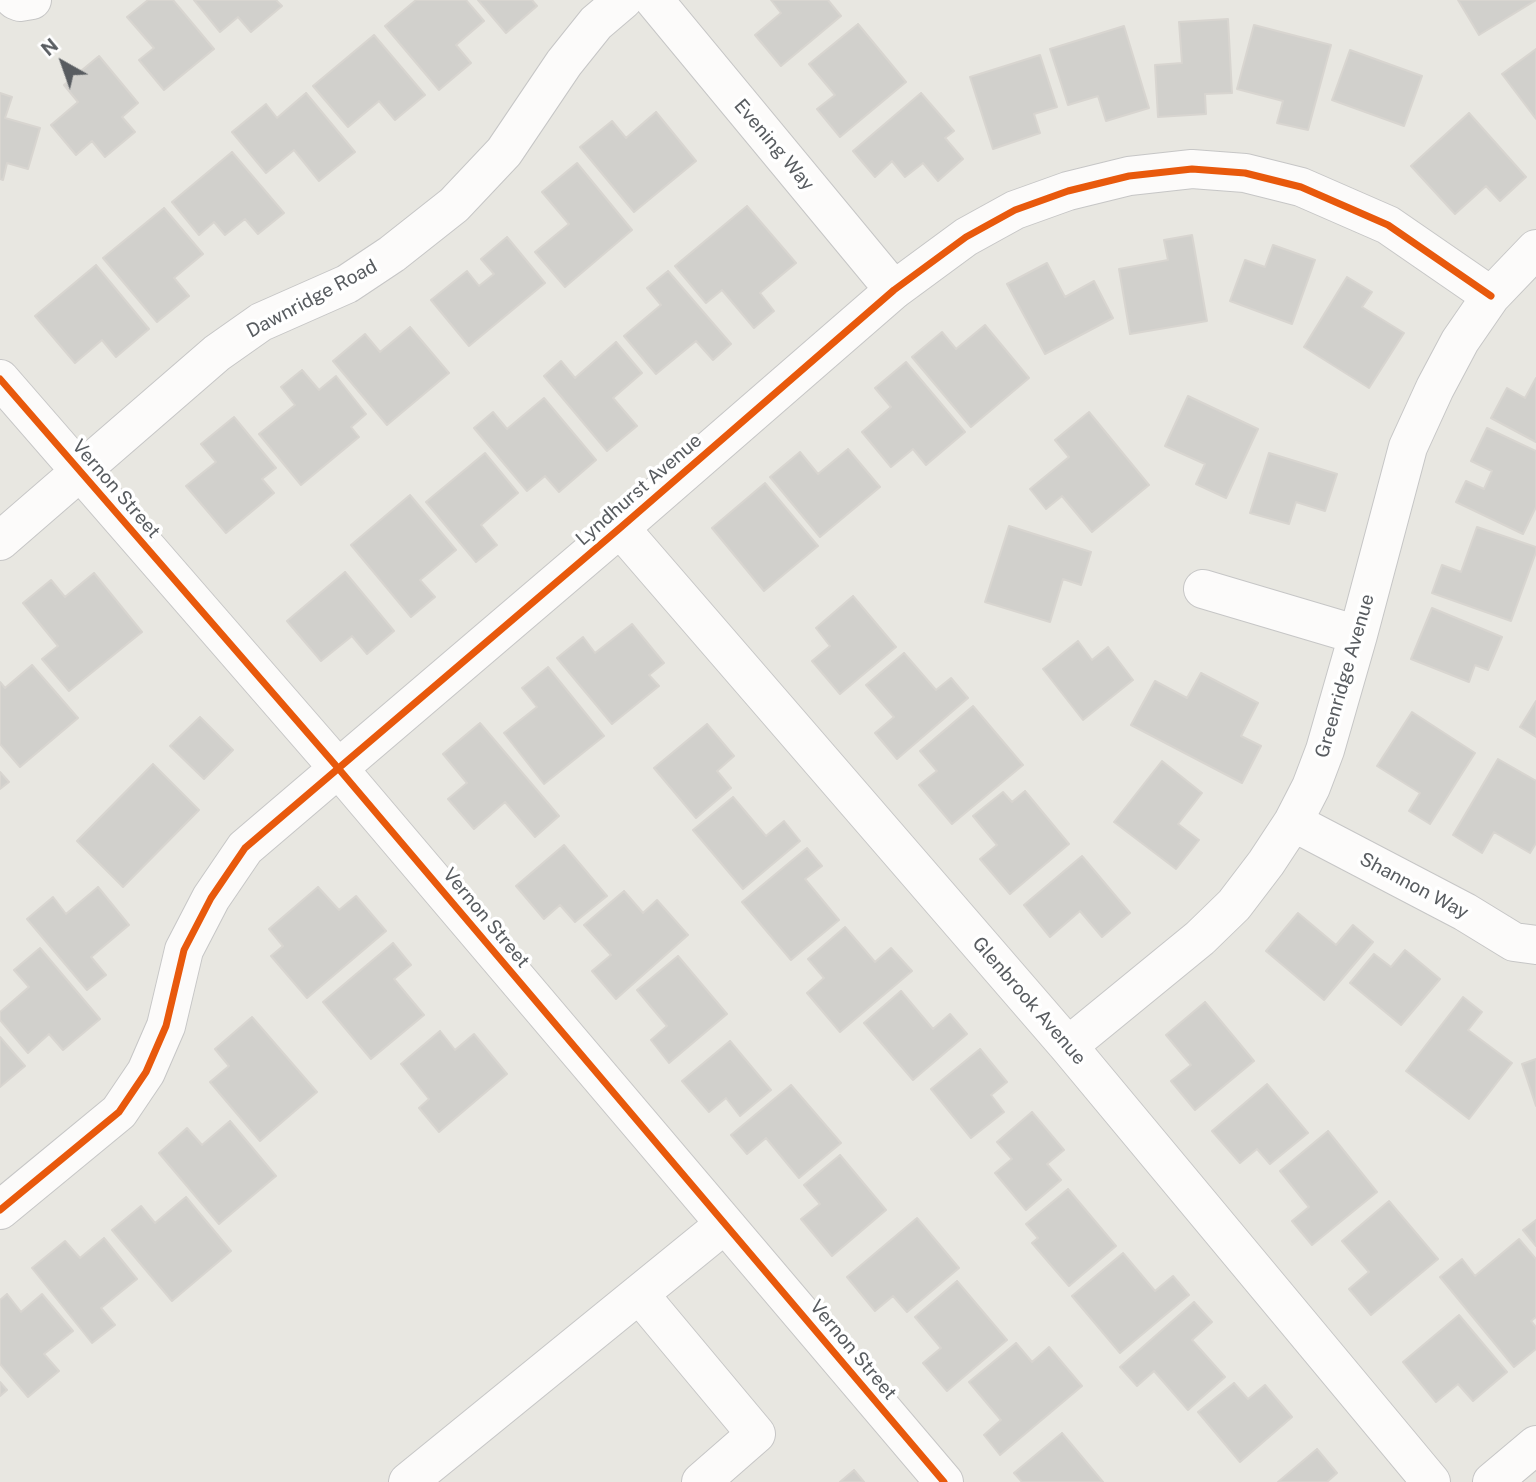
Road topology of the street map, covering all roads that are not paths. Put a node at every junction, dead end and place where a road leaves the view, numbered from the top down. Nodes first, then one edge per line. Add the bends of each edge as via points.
1 (15, 0) edge
2 (32, 0) edge
3 (623, 0) edge
4 (654, 0) edge
5 (1536, 249) edge
6 (894, 290) junction
7 (1491, 296) junction
8 (0, 379) edge
9 (80, 472) junction
10 (620, 528) junction
11 (0, 541) edge
12 (1203, 589) dead end
13 (1358, 635) junction
14 (338, 768) junction
15 (1293, 822) junction
16 (1536, 946) edge
17 (1068, 1045) junction
18 (0, 1210) edge
19 (725, 1224) junction
20 (639, 1294) junction
21 (1536, 1445) edge
22 (408, 1482) edge
23 (701, 1482) edge
24 (944, 1482) edge
25 (1430, 1482) edge
26 (1492, 1482) edge

1 - 2 street
3 - 9 street, Dawnridge Road via 596,23 504,152 454,205 347,284 261,322 217,353
4 - 6 street, Evening Way
5 - 7 street, Greenridge Avenue
6 - 7 street, Lyndhurst Avenue via 965,237 1015,210 1129,176 1192,170 1245,173 1323,196 1388,225
6 - 10 street, Lyndhurst Avenue
7 - 13 street, Greenridge Avenue via 1454,353 1408,447
8 - 9 street, Vernon Street
9 - 11 street, Dawnridge Road
9 - 14 street, Vernon Street
10 - 14 street, Lyndhurst Avenue
10 - 17 street, Glenbrook Avenue
12 - 13 street
13 - 15 street, Greenridge Avenue via 1325,750
14 - 18 street, Lyndhurst Avenue via 245,848 211,898 184,950 166,1026 146,1072 119,1112
14 - 19 street, Vernon Street
15 - 16 street, Shannon Way via 1514,942
15 - 17 street, Greenridge Avenue via 1234,905
17 - 25 street, Glenbrook Avenue
19 - 20 street
19 - 24 street, Vernon Street
20 - 22 street
20 - 23 street via 756,1434
21 - 26 street

